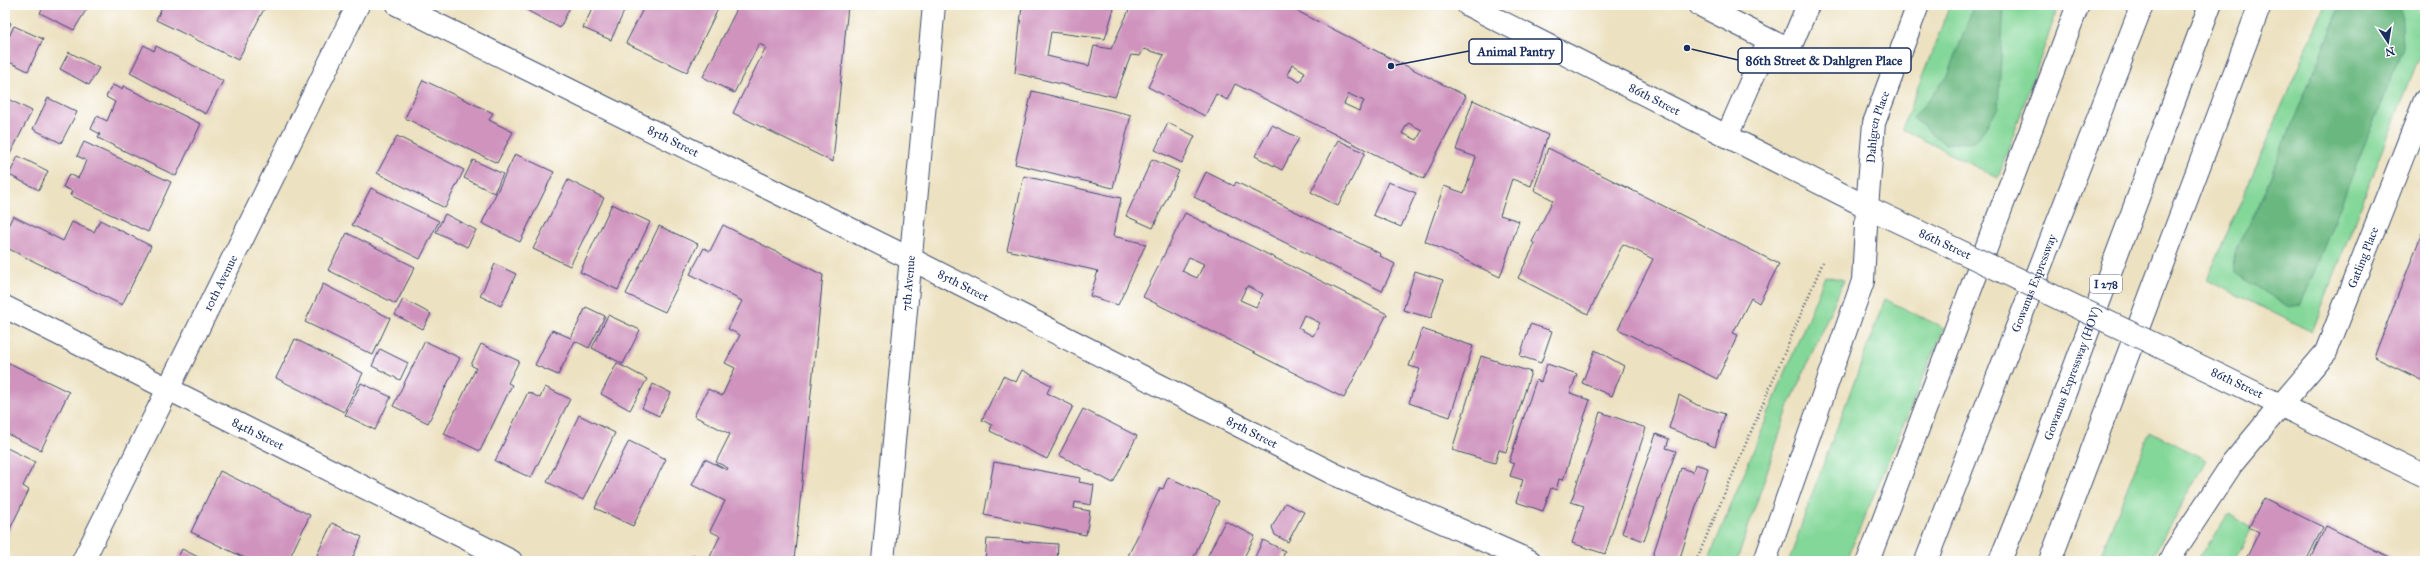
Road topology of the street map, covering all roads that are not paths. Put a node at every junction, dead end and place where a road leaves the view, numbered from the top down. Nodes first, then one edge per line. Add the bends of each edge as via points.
1 (358, 5) edge
2 (398, 5) edge
3 (934, 5) edge
4 (1468, 5) edge
5 (1700, 5) edge
6 (1808, 5) edge
7 (1918, 5) edge
8 (2078, 5) edge
9 (2142, 5) edge
10 (2210, 5) edge
11 (2260, 5) edge
12 (1768, 40) junction
13 (2425, 100) edge
14 (1727, 136) junction
15 (1866, 207) junction
16 (911, 259) junction
17 (5, 307) edge
18 (169, 388) junction
19 (2282, 405) junction
20 (2425, 476) edge
21 (1949, 501) junction
22 (83, 561) edge
23 (511, 561) edge
24 (883, 561) edge
25 (1530, 561) edge
26 (1765, 561) edge
27 (1868, 561) edge
28 (1915, 561) edge
29 (1926, 561) edge
30 (2000, 561) edge
31 (2050, 561) edge
32 (2170, 561) edge

1 - 18 main road, 10th Avenue
2 - 16 main road, 85th Street
3 - 16 main road, 7th Avenue
4 - 14 main road, 86th Street
5 - 12 main road
6 - 12 main road via 1790,50
7 - 15 main road, Dahlgren Place via 1874,123
8 - 27 main road
9 - 21 main road, Gowanus Expressway
10 - 30 main road, Gowanus Expressway (HOV) / I 278
11 - 31 main road
12 - 14 main road
13 - 19 main road, Gatling Place via 2326,352
14 - 15 main road, 86th Street
15 - 19 main road, 86th Street, bridge
15 - 26 main road, Dahlgren Place via 1863,281
16 - 24 main road, 7th Avenue
16 - 25 main road, 85th Street via 1334,474
17 - 18 main road, 84th Street
18 - 22 main road, 10th Avenue
18 - 23 main road, 84th Street
19 - 20 main road, 86th Street
19 - 32 main road, Gatling Place via 2232,464
21 - 28 main road
21 - 29 main road, Gowanus Expressway

